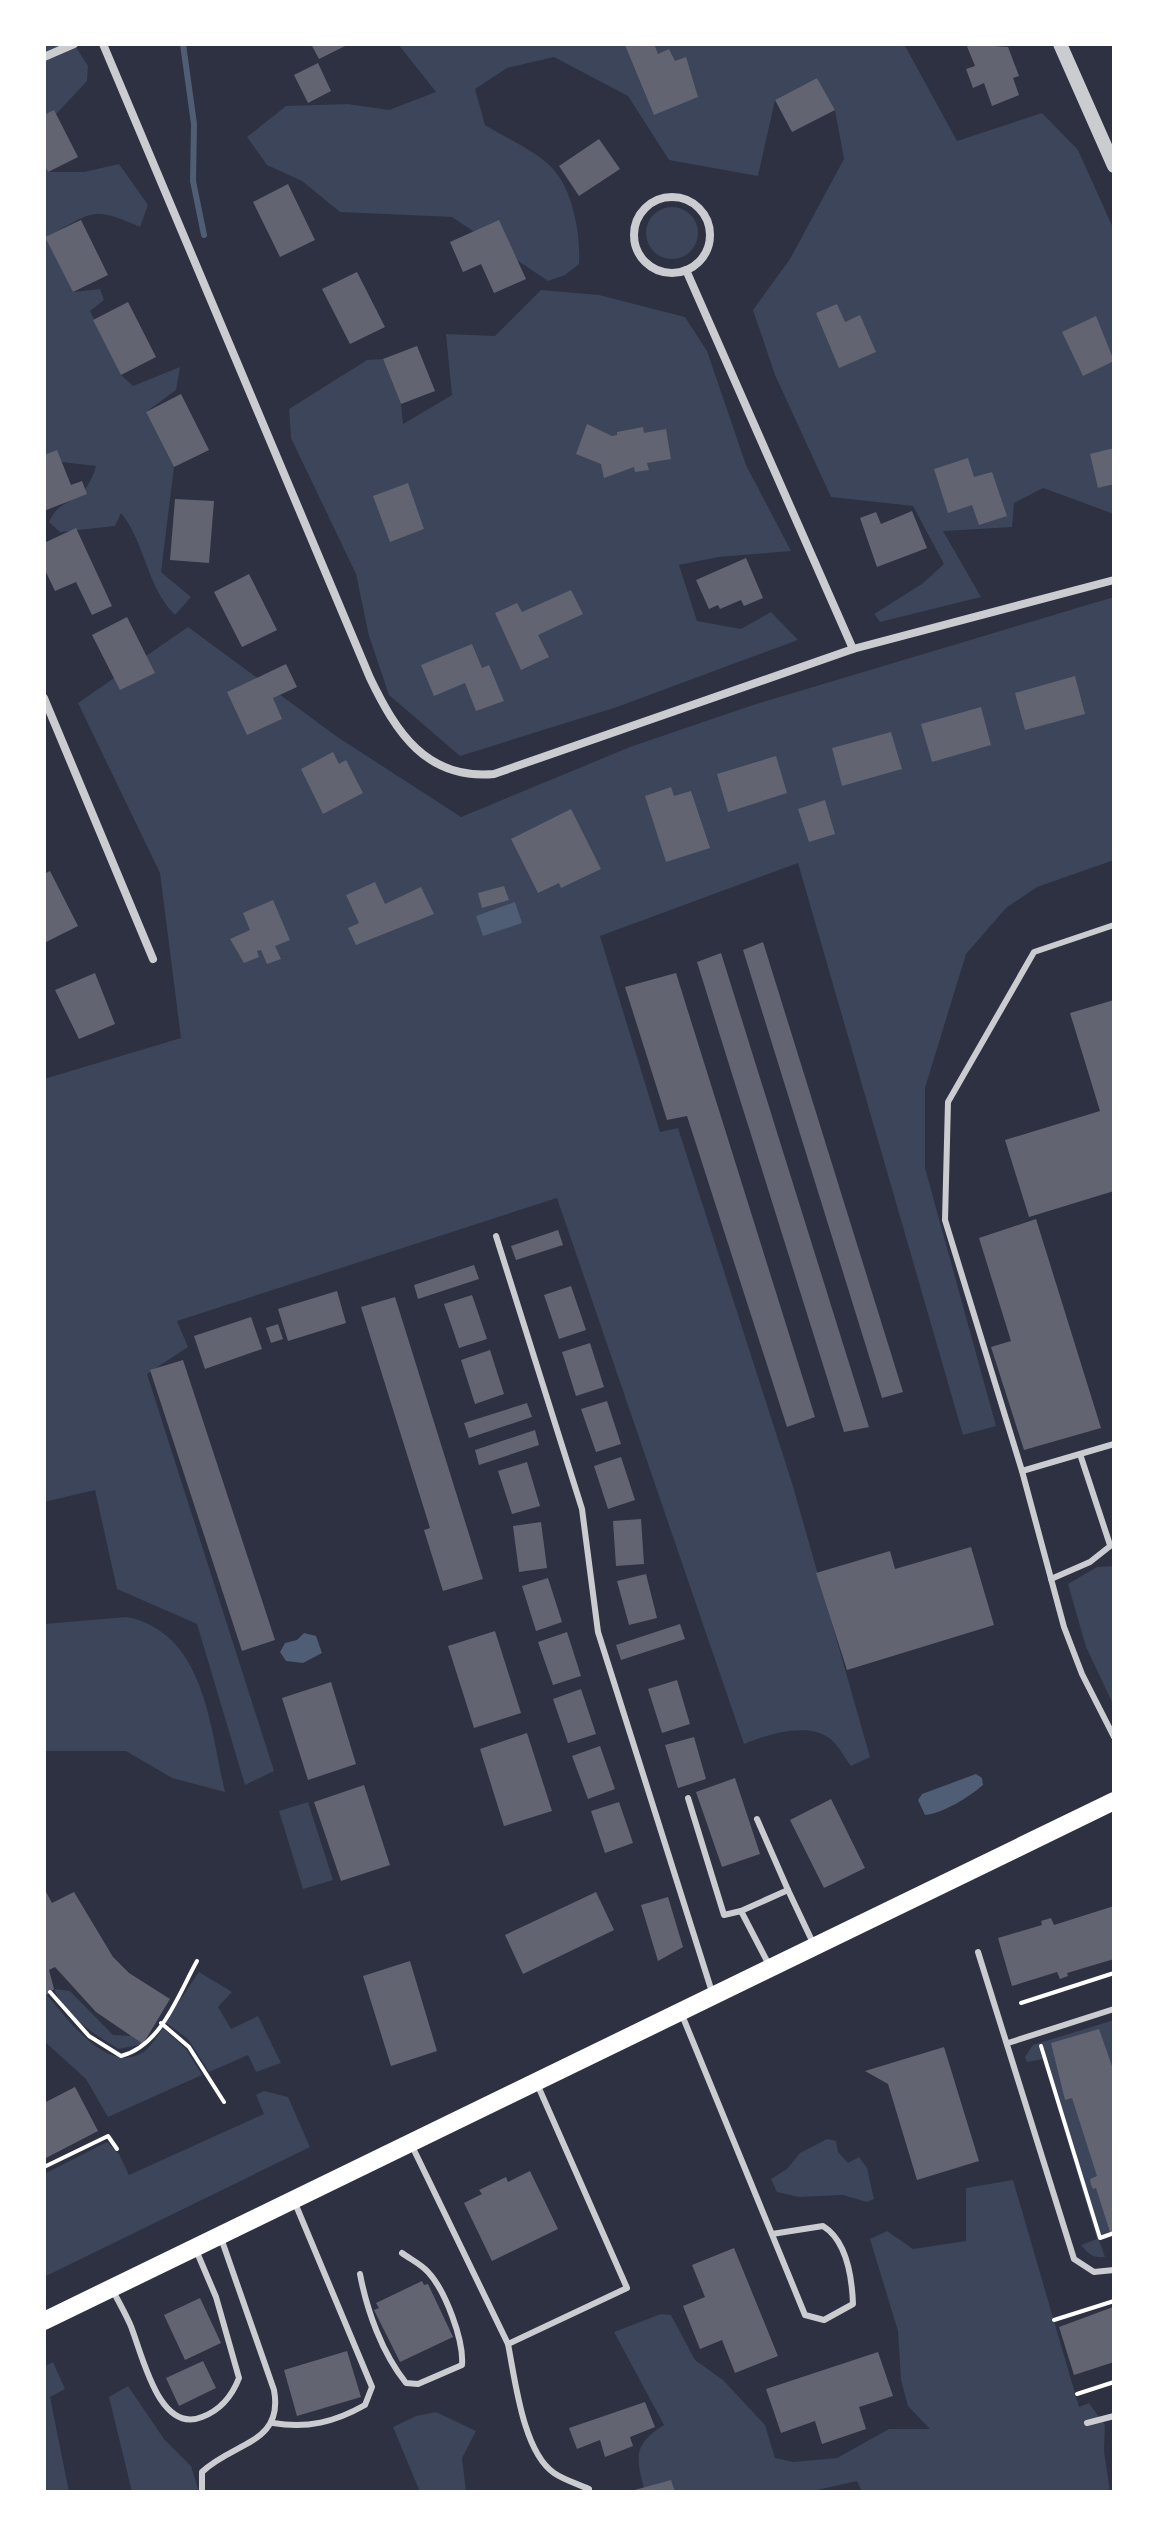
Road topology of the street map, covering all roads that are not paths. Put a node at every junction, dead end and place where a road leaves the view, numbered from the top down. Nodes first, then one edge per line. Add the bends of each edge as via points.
1 (74, 44) edge
2 (103, 44) edge
3 (1060, 44) edge
4 (44, 57) edge
5 (1114, 166) edge
6 (686, 270) junction
7 (1114, 580) edge
8 (853, 649) junction
9 (44, 698) edge
10 (1114, 925) edge
11 (153, 959) dead end
12 (496, 1236) dead end
13 (1114, 1444) edge
14 (1080, 1454) junction
15 (1022, 1471) junction
16 (1112, 1544) edge
17 (1051, 1579) junction
18 (1114, 1737) edge
19 (688, 1798) dead end
20 (1114, 1801) edge
21 (757, 1819) dead end
22 (788, 1890) junction
23 (741, 1911) junction
24 (815, 1946) junction
25 (978, 1952) dead end
26 (771, 1968) junction
27 (713, 1996) junction
28 (1114, 2009) edge
29 (681, 2011) junction
30 (1008, 2043) junction
31 (536, 2082) junction
32 (410, 2143) junction
33 (294, 2199) junction
34 (772, 2234) junction
35 (220, 2235) junction
36 (194, 2247) junction
37 (402, 2253) dead end
38 (1114, 2270) edge
39 (360, 2274) dead end
40 (111, 2288) junction
41 (44, 2321) edge
42 (508, 2344) junction
43 (1114, 2416) edge
44 (273, 2423) junction
45 (1087, 2423) dead end
46 (589, 2489) dead end
47 (202, 2492) edge

1 - 4 street
2 - 8 street via 273,455 385,709 413,748 445,767 479,775 508,769
3 - 5 street
6 - 6 street via 705,253 710,228 706,216 686,199 661,198 641,212 636,247 651,266
6 - 8 street
7 - 8 street
9 - 11 street
10 - 15 lane via 1034,952 948,1102 945,1220
12 - 27 lane via 582,1509 602,1644
13 - 14 lane
14 - 15 lane
14 - 16 lane
15 - 17 lane
16 - 17 lane via 1090,1562
17 - 18 lane via 1082,1674
19 - 23 lane via 724,1915
20 - 24 main road
21 - 22 lane
22 - 23 lane
22 - 24 lane
23 - 26 lane
24 - 26 main road
25 - 30 lane
26 - 27 main road
27 - 29 main road
28 - 30 lane
29 - 31 main road
29 - 34 lane
30 - 38 lane via 1065,2238 1081,2267
31 - 32 main road
31 - 42 lane via 627,2288
32 - 33 main road
32 - 42 lane
33 - 35 main road
33 - 44 lane via 372,2387 365,2405 344,2417 302,2428
34 - 34 lane via 805,2315 824,2320 853,2304 852,2275 833,2232 823,2226
35 - 36 main road
35 - 44 lane via 274,2390
36 - 40 main road
36 - 40 lane via 211,2282 239,2378 224,2404 210,2414 196,2420 167,2409
37 - 39 lane via 429,2272 458,2330 462,2365 418,2384 406,2383 365,2301
40 - 41 main road
42 - 46 lane via 520,2404 541,2460 554,2473
43 - 45 lane
44 - 47 lane via 202,2472

